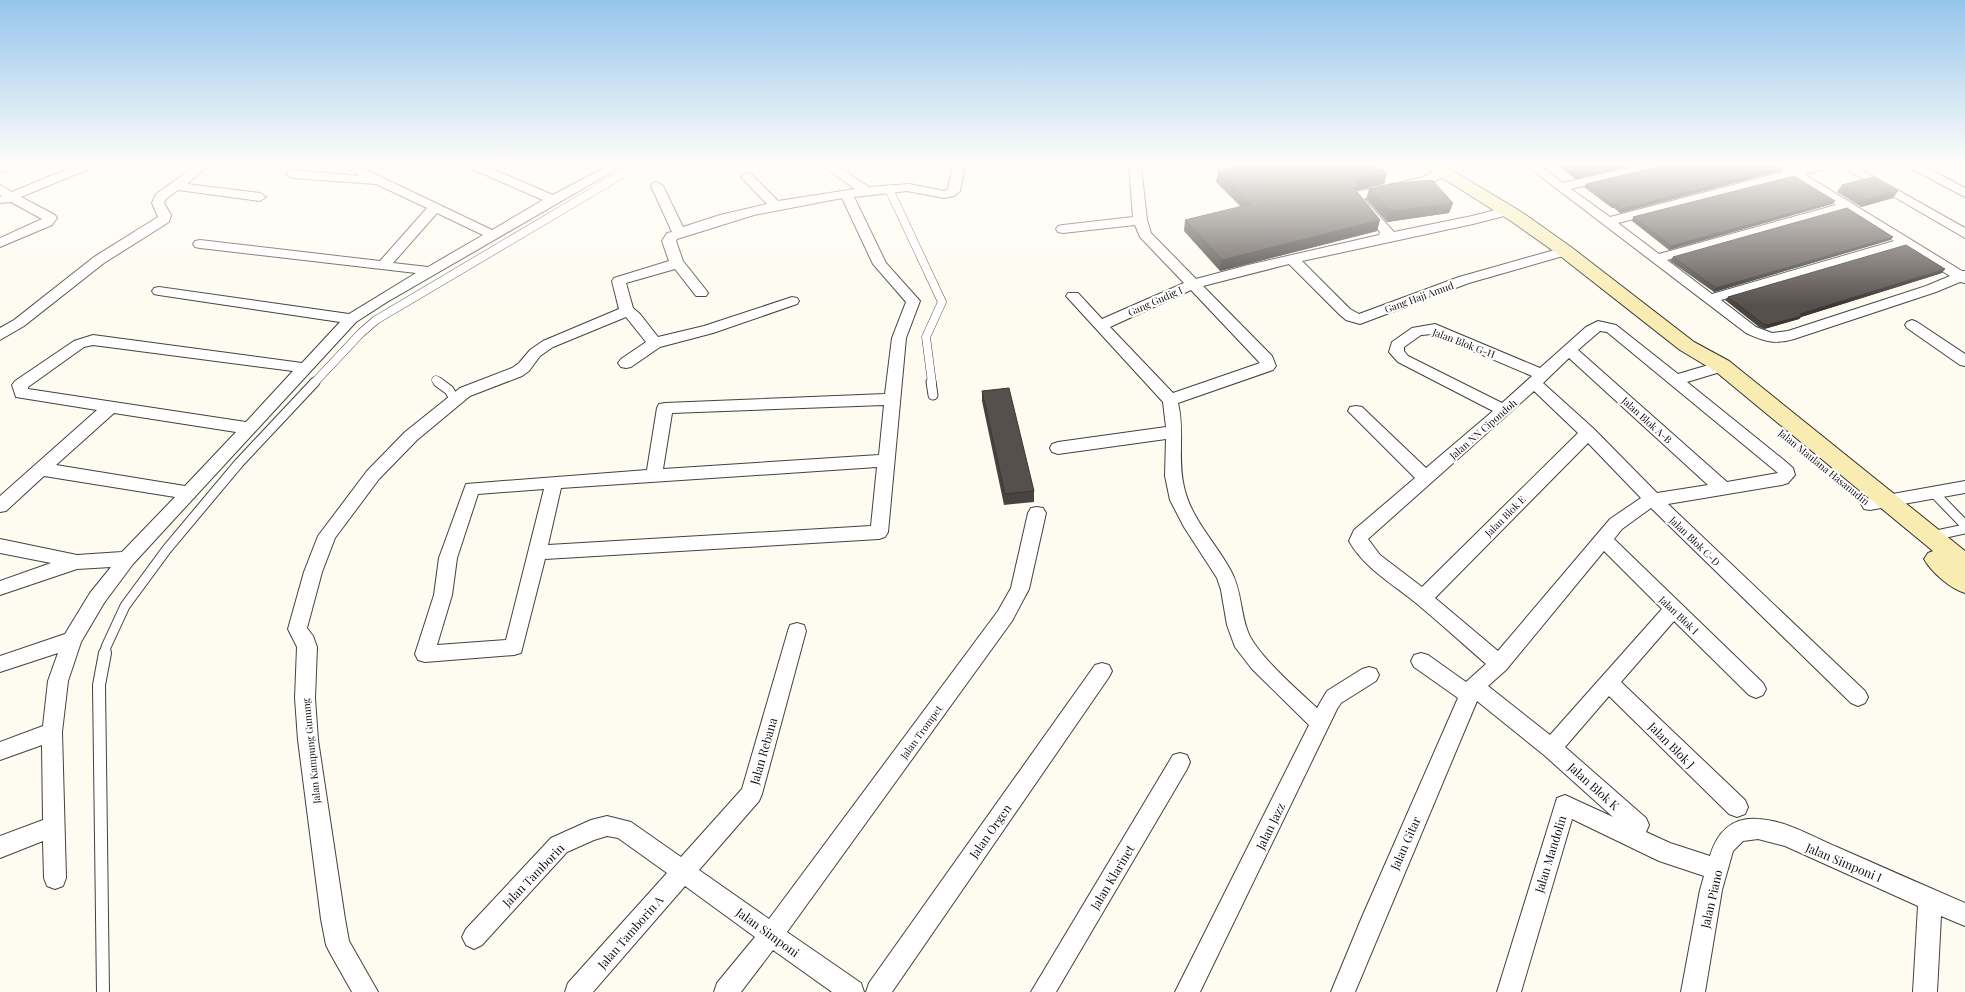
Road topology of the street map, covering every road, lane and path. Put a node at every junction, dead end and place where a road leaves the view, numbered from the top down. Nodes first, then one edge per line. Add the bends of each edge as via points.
1 (37, 212) edge
2 (164, 212) edge
3 (430, 212) edge
4 (446, 212) edge
5 (532, 212) edge
6 (558, 212) edge
7 (669, 212) edge
8 (750, 212) edge
9 (855, 212) edge
10 (899, 212) edge
11 (1139, 212) edge
12 (1369, 212) edge
13 (1498, 212) edge
14 (1509, 212) edge
15 (1595, 212) edge
16 (1645, 212) edge
17 (1824, 212) edge
18 (1856, 212) edge
19 (1927, 212) edge
20 (1140, 220) junction
21 (1608, 222) junction
22 (1063, 229) dead end
23 (679, 233) junction
24 (1965, 234) edge
25 (493, 235) junction
26 (1384, 238) junction
27 (1904, 242) junction
28 (0, 243) edge
29 (200, 244) dead end
30 (1562, 252) junction
31 (1657, 259) junction
32 (1293, 260) junction
33 (676, 262) junction
34 (384, 266) junction
35 (430, 271) junction
36 (1964, 277) edge
37 (1193, 284) junction
38 (159, 291) dead end
39 (701, 293) dead end
40 (1072, 296) dead end
41 (1709, 299) junction
42 (792, 301) dead end
43 (626, 310) junction
44 (350, 319) junction
45 (1101, 325) junction
46 (1912, 325) dead end
47 (0, 335) edge
48 (655, 343) junction
49 (1570, 350) junction
50 (1965, 362) edge
51 (626, 363) dead end
52 (305, 368) junction
53 (1715, 368) junction
54 (1539, 379) junction
55 (436, 380) dead end
56 (1677, 380) junction
57 (933, 395) dead end
58 (892, 399) junction
59 (455, 400) junction
60 (1170, 400) junction
61 (110, 407) junction
62 (1504, 410) junction
63 (1356, 411) dead end
64 (249, 428) junction
65 (1173, 432) junction
66 (1588, 433) junction
67 (1058, 448) dead end
68 (886, 460) junction
69 (41, 469) junction
70 (654, 476) junction
71 (1426, 478) junction
72 (554, 483) junction
73 (1965, 487) edge
74 (1724, 489) junction
75 (189, 493) junction
76 (1928, 494) junction
77 (1653, 500) junction
78 (1885, 501) junction
79 (0, 506) edge
80 (1037, 513) dead end
81 (1962, 528) edge
82 (1936, 535) junction
83 (1603, 539) junction
84 (0, 546) edge
85 (538, 552) junction
86 (127, 559) junction
87 (77, 562) junction
88 (1965, 564) edge
89 (1965, 584) edge
90 (0, 588) edge
91 (1423, 598) junction
92 (1673, 609) junction
93 (797, 632) dead end
94 (72, 640) junction
95 (1421, 661) dead end
96 (0, 664) edge
97 (1499, 664) junction
98 (1102, 671) dead end
99 (1369, 675) dead end
100 (1608, 682) junction
101 (1756, 689) dead end
102 (1472, 691) junction
103 (1858, 697) dead end
104 (1321, 723) junction
105 (52, 732) junction
106 (1551, 748) junction
107 (0, 751) edge
108 (1180, 762) dead end
109 (1737, 807) dead end
110 (1638, 825) dead end
111 (54, 826) junction
112 (1758, 829) joint
113 (0, 847) edge
114 (1717, 869) junction
115 (684, 872) junction
116 (55, 878) dead end
117 (1930, 899) junction
118 (1965, 915) edge
119 (772, 934) junction
120 (474, 936) dead end
121 (102, 992) edge
122 (366, 992) edge
123 (577, 992) edge
124 (726, 992) edge
125 (852, 992) edge
126 (878, 992) edge
127 (1043, 992) edge
128 (1187, 992) edge
129 (1343, 992) edge
130 (1509, 992) edge
131 (1692, 992) edge
132 (1925, 992) edge

1 - 28 street via 50,218 47,222
2 - 47 street via 164,219 98,260 19,323
3 - 34 street
4 - 25 street
5 - 25 street
6 - 121 lane via 376,320 361,333 239,462 167,549 125,606 106,647 99,684
7 - 23 street
8 - 23 street
9 - 58 street via 880,264 913,302 899,338
10 - 57 lane via 942,302 926,336
11 - 20 street, Gang Gudig I
12 - 26 street via 1387,232
13 - 26 street
14 - 30 street, Jalan Maulana Hasanudin
15 - 21 street
16 - 21 street
17 - 31 street
18 - 27 street
19 - 24 street
20 - 22 street
20 - 37 street, Gang Gudig I via 1145,234
21 - 31 street
23 - 33 street via 668,241
25 - 35 street
26 - 32 street
27 - 36 street
27 - 41 street
29 - 34 street
30 - 32 street, Gang Haji Amud via 1464,280 1360,318 1351,317 1345,312
30 - 53 street, Jalan Maulana Hasanudin
31 - 41 street
32 - 37 street
33 - 39 street
33 - 43 street via 669,267 619,281
34 - 35 street
35 - 44 street
36 - 41 street via 1783,338 1771,338 1751,330
37 - 45 street, Gang Gudig I
37 - 60 street via 1267,360 1268,366
38 - 44 street
40 - 45 street
42 - 48 street via 708,330
43 - 48 street via 636,316 648,337
43 - 59 street, Jalan Kampung Gunung via 623,314 548,344 517,372 472,389
44 - 52 street
45 - 60 street
46 - 50 street
48 - 51 street
49 - 54 street, Jalan NN Cipondoh
49 - 56 street, Jalan NN Cipondoh via 1590,330 1598,326 1605,327 1620,334
49 - 74 street, Jalan Blok A-B
52 - 61 street via 93,340 78,344 20,385 22,393
52 - 64 street
53 - 56 street
53 - 78 street, Jalan Maulana Hasanudin
54 - 62 street, Jalan NN Cipondoh
54 - 62 street, Jalan Blok G-H via 1435,329 1417,331 1397,345 1396,352 1403,359
54 - 66 street, Jalan Blok C-D
55 - 59 lane via 449,390
56 - 74 street via 1787,472 1782,479
58 - 68 street
58 - 70 street via 665,408
59 - 122 street, Jalan Kampung Gunung via 411,436 347,508 328,536 313,572 297,623 298,633 307,646 305,698 308,740 333,919 338,945
60 - 65 street
61 - 64 street
61 - 69 street
62 - 71 street, Jalan NN Cipondoh
63 - 71 street
64 - 75 street
65 - 67 street
65 - 104 street via 1173,471 1179,504 1226,578 1235,622 1246,650 1263,670
66 - 77 street, Jalan Blok C-D
66 - 91 street, Jalan Blok E
68 - 70 street
68 - 85 street via 879,532
69 - 75 street
69 - 79 street
70 - 72 street
71 - 91 street, Jalan NN Cipondoh via 1360,535 1358,541 1374,560
72 - 85 street
72 - 85 street via 472,488 448,558 443,595 425,654 514,647
73 - 76 street
74 - 77 street
75 - 86 street
76 - 78 street
76 - 81 lane
77 - 83 street via 1616,524
77 - 103 street, Jalan Blok C-D
78 - 82 street, Jalan Maulana Hasanudin
78 - 89 street, Jalan Maulana Hasanudin
80 - 119 street, Jalan Trompet via 1020,589 1005,616
81 - 82 lane
82 - 88 street, Jalan Maulana Hasanudin
83 - 92 street, Jalan Blok I
83 - 97 street
84 - 87 street
86 - 87 street
86 - 94 street via 97,598
87 - 90 street
91 - 97 street
92 - 100 street
92 - 101 street, Jalan Blok I
93 - 115 street, Jalan Rebana via 751,794
94 - 96 street
94 - 105 street via 58,681
95 - 102 street, Jalan Blok K
97 - 102 street
98 - 126 street, Jalan Orgen
99 - 104 street, Jalan Jazz via 1334,697
100 - 106 street
100 - 109 street, Jalan Blok J
102 - 106 street, Jalan Blok K
102 - 129 street, Jalan Gitar
104 - 128 street, Jalan Jazz
105 - 107 street
105 - 111 street
106 - 110 street, Jalan Blok K
108 - 127 street, Jalan Klarinet
111 - 113 street
111 - 116 street
112 - 114 street, Jalan Piano via 1736,833 1724,845
112 - 117 street, Jalan Simponi I via 1787,836
114 - 130 street, Jalan Mandolin via 1667,853 1565,805
114 - 131 street, Jalan Piano
115 - 119 street, Jalan Simponi
115 - 120 street, Jalan Tamborin via 623,829 607,826 591,830 559,845
115 - 123 street, Jalan Tamborin A
117 - 118 street, Jalan Simponi I
117 - 132 street
119 - 124 street, Jalan Trompet
119 - 125 street, Jalan Simponi

